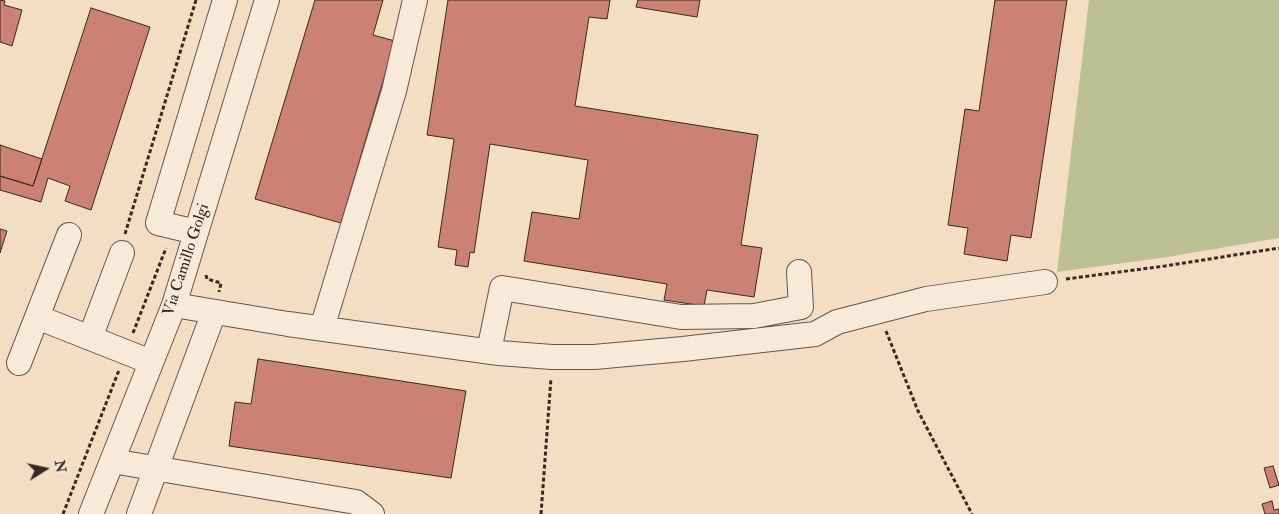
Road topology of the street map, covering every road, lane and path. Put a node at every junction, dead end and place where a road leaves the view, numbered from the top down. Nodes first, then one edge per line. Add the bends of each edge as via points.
1 (225, 0) edge
2 (267, 0) edge
3 (415, 0) edge
4 (196, 232) junction
5 (69, 235) dead end
6 (1279, 248) edge
7 (122, 253) dead end
8 (799, 272) dead end
9 (1045, 282) joint
10 (174, 305) junction
11 (214, 312) junction
12 (878, 312) junction
13 (37, 317) junction
14 (322, 328) junction
15 (90, 338) junction
16 (490, 351) junction
17 (552, 357) junction
18 (151, 362) junction
19 (20, 363) dead end
20 (112, 461) junction
21 (156, 469) junction
22 (74, 486) dead end
23 (63, 514) edge
24 (91, 514) edge
25 (139, 514) edge
26 (372, 514) edge
27 (540, 514) edge
28 (972, 514) edge

1 - 4 street via 158,223
2 - 4 street, Via Camillo Golgi
3 - 14 street via 394,91
4 - 10 street, Via Camillo Golgi
5 - 13 street
6 - 9 path
7 - 15 street
8 - 16 street via 801,307 754,316 681,316 502,288
9 - 12 street via 926,299
10 - 11 street
10 - 18 street, Via Camillo Golgi
11 - 14 street
11 - 21 street
12 - 17 street via 837,322 815,334 594,357
12 - 28 path via 918,411
13 - 15 street
13 - 19 street
14 - 16 street
15 - 18 street
16 - 17 street
17 - 27 path
18 - 20 street, Via Camillo Golgi
20 - 21 street
20 - 24 street, Via Camillo Golgi
21 - 25 street
21 - 26 street via 356,502
22 - 23 path

